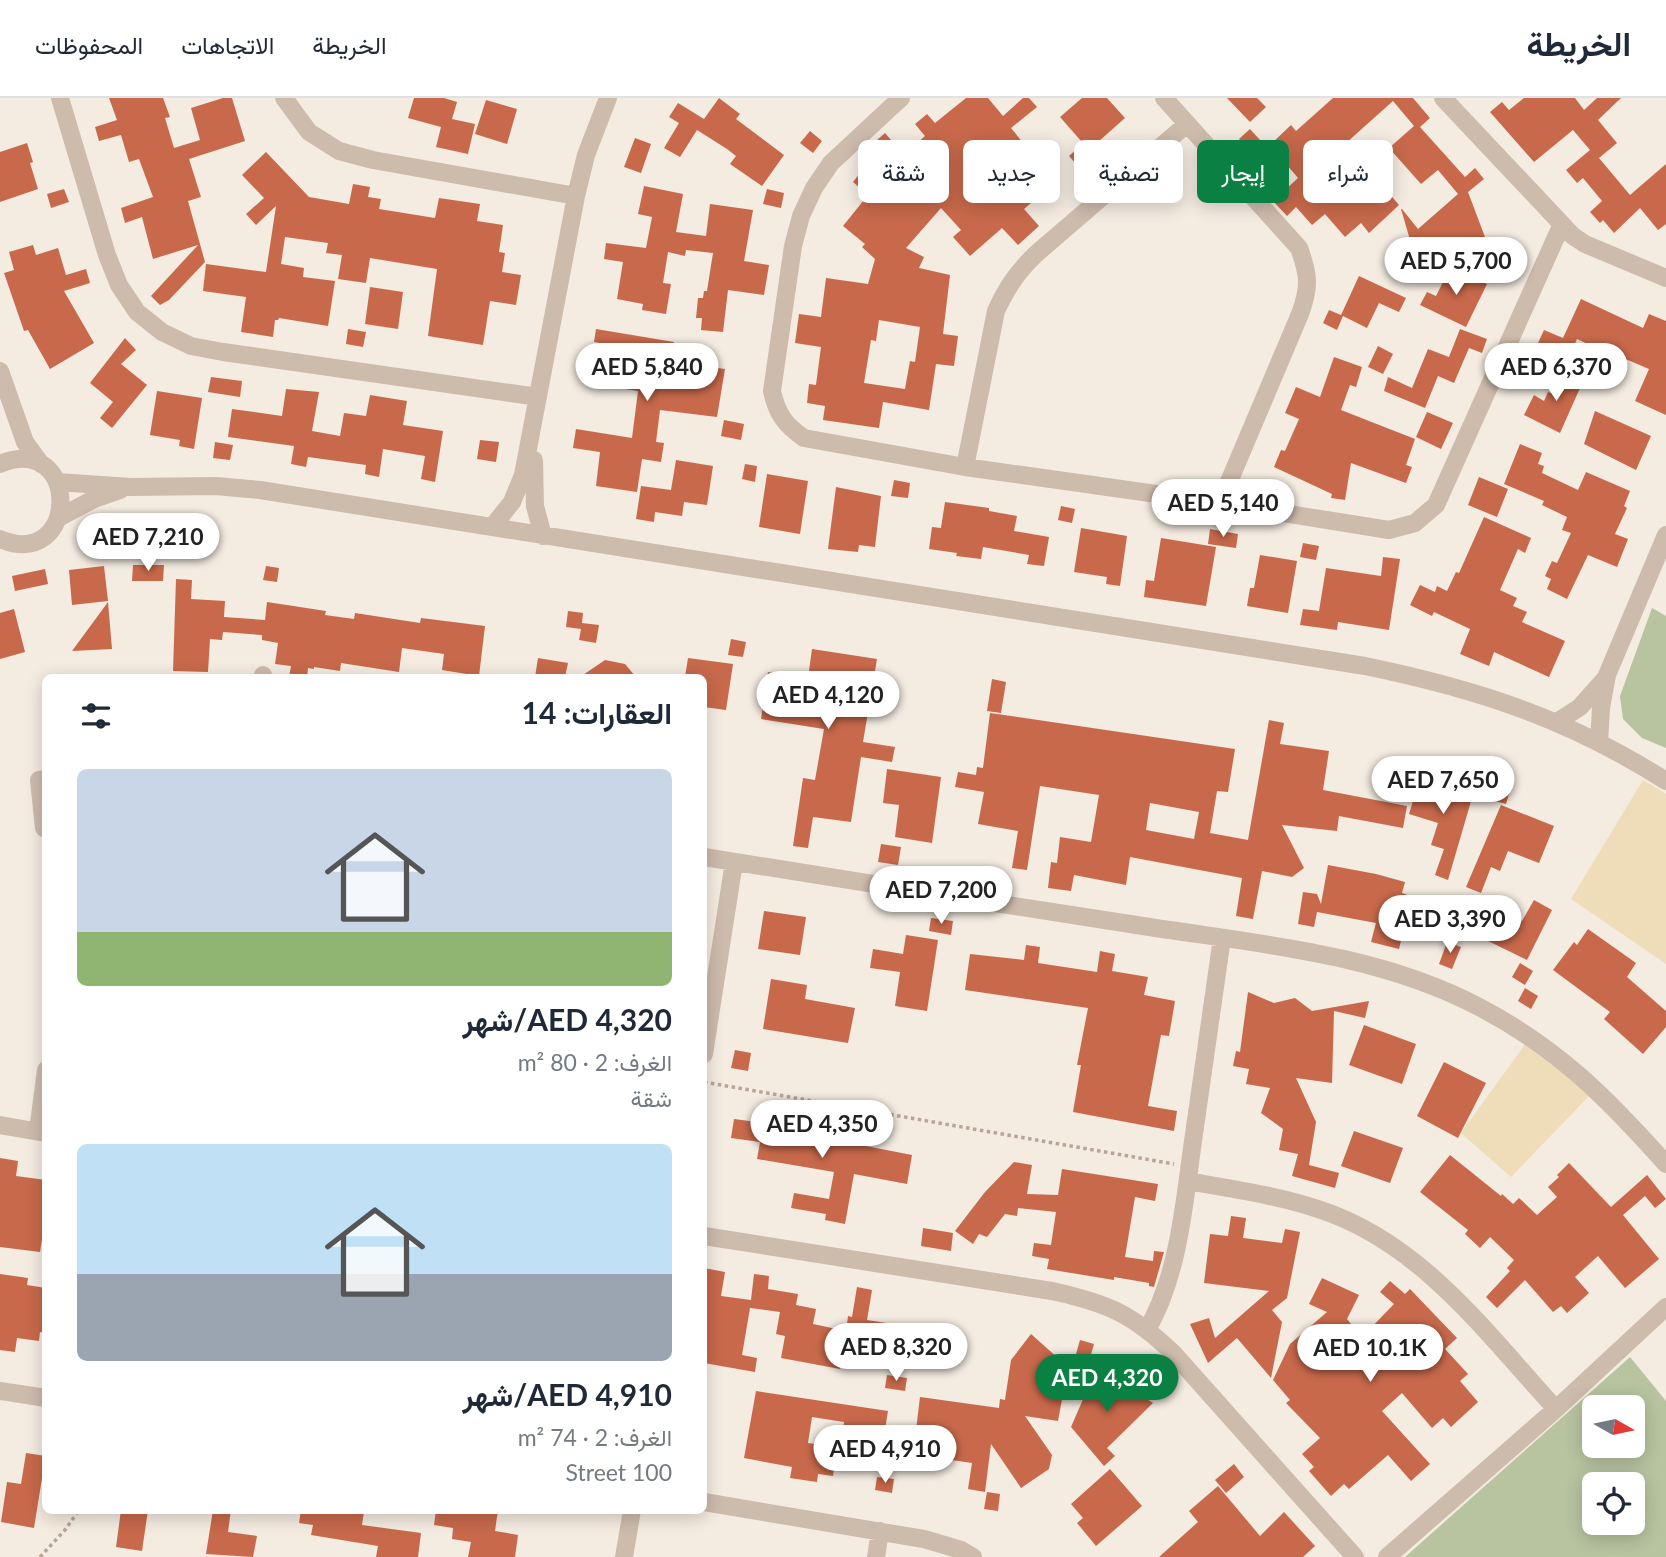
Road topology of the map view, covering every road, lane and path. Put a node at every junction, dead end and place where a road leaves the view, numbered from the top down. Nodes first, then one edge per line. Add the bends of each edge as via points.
1 (60, 98) edge
2 (284, 98) edge
3 (608, 98) edge
4 (901, 98) edge
5 (1164, 98) edge
6 (1443, 98) edge
7 (1187, 124) junction
8 (576, 196) junction
9 (1561, 226) junction
10 (1666, 278) edge
11 (0, 371) edge
12 (538, 397) junction
13 (534, 425) junction
14 (0, 464) edge
15 (41, 464) junction
16 (965, 467) junction
17 (58, 482) junction
18 (130, 487) junction
19 (1220, 502) junction
20 (60, 517) junction
21 (492, 527) junction
22 (1666, 535) edge
23 (543, 536) junction
24 (0, 539) edge
25 (1607, 675) junction
26 (1557, 722) junction
27 (1599, 743) junction
28 (42, 780) edge
29 (1666, 781) edge
30 (42, 809) edge
31 (707, 858) edge
32 (734, 862) junction
33 (1222, 938) junction
34 (707, 1035) edge
35 (707, 1083) edge
36 (0, 1125) edge
37 (42, 1132) edge
38 (1666, 1164) edge
39 (1189, 1174) junction
40 (707, 1236) edge
41 (1666, 1307) edge
42 (1148, 1328) junction
43 (0, 1391) edge
44 (42, 1397) edge
45 (1556, 1409) junction
46 (707, 1502) edge
47 (76, 1514) edge
48 (631, 1514) edge
49 (880, 1531) junction
50 (40, 1557) edge
51 (624, 1557) edge
52 (876, 1557) edge
53 (974, 1557) edge
54 (1354, 1557) edge
55 (1387, 1557) edge

1 - 12 street via 119,285 137,312 162,332 191,346 223,352
2 - 8 street via 309,132 338,151
3 - 8 street
4 - 16 street via 831,163 801,216 772,391 776,411 804,438
5 - 7 street
6 - 9 street
7 - 16 street via 1037,253 1006,289 996,311
7 - 19 street via 1299,248 1307,269 1308,292 1300,314
8 - 12 street
9 - 10 street via 1585,244
9 - 19 street via 1436,505 1415,523 1388,530
11 - 15 street via 24,442
12 - 13 street
13 - 21 street via 518,488
13 - 23 street via 534,498
14 - 15 street via 26,459
15 - 17 street
16 - 19 street
17 - 18 street
17 - 20 street
18 - 20 street
18 - 21 street via 238,488
20 - 24 street via 40,539 10,544
21 - 23 street
22 - 25 street
23 - 26 street via 1365,666 1435,680
25 - 26 street via 1580,708
25 - 27 street
26 - 27 street
27 - 29 street
28 - 30 street
31 - 32 street
32 - 33 street
32 - 34 street
33 - 38 street via 1374,966 1480,1007 1575,1070
33 - 39 street
35 - 39 path
36 - 37 street
39 - 42 street via 1171,1274
39 - 45 street via 1318,1208 1399,1248 1434,1277
40 - 42 street via 1063,1293 1119,1310
41 - 45 street
42 - 54 street
43 - 44 street
45 - 55 street
46 - 49 street
47 - 50 path
48 - 51 street
49 - 52 street
49 - 53 street via 924,1539

